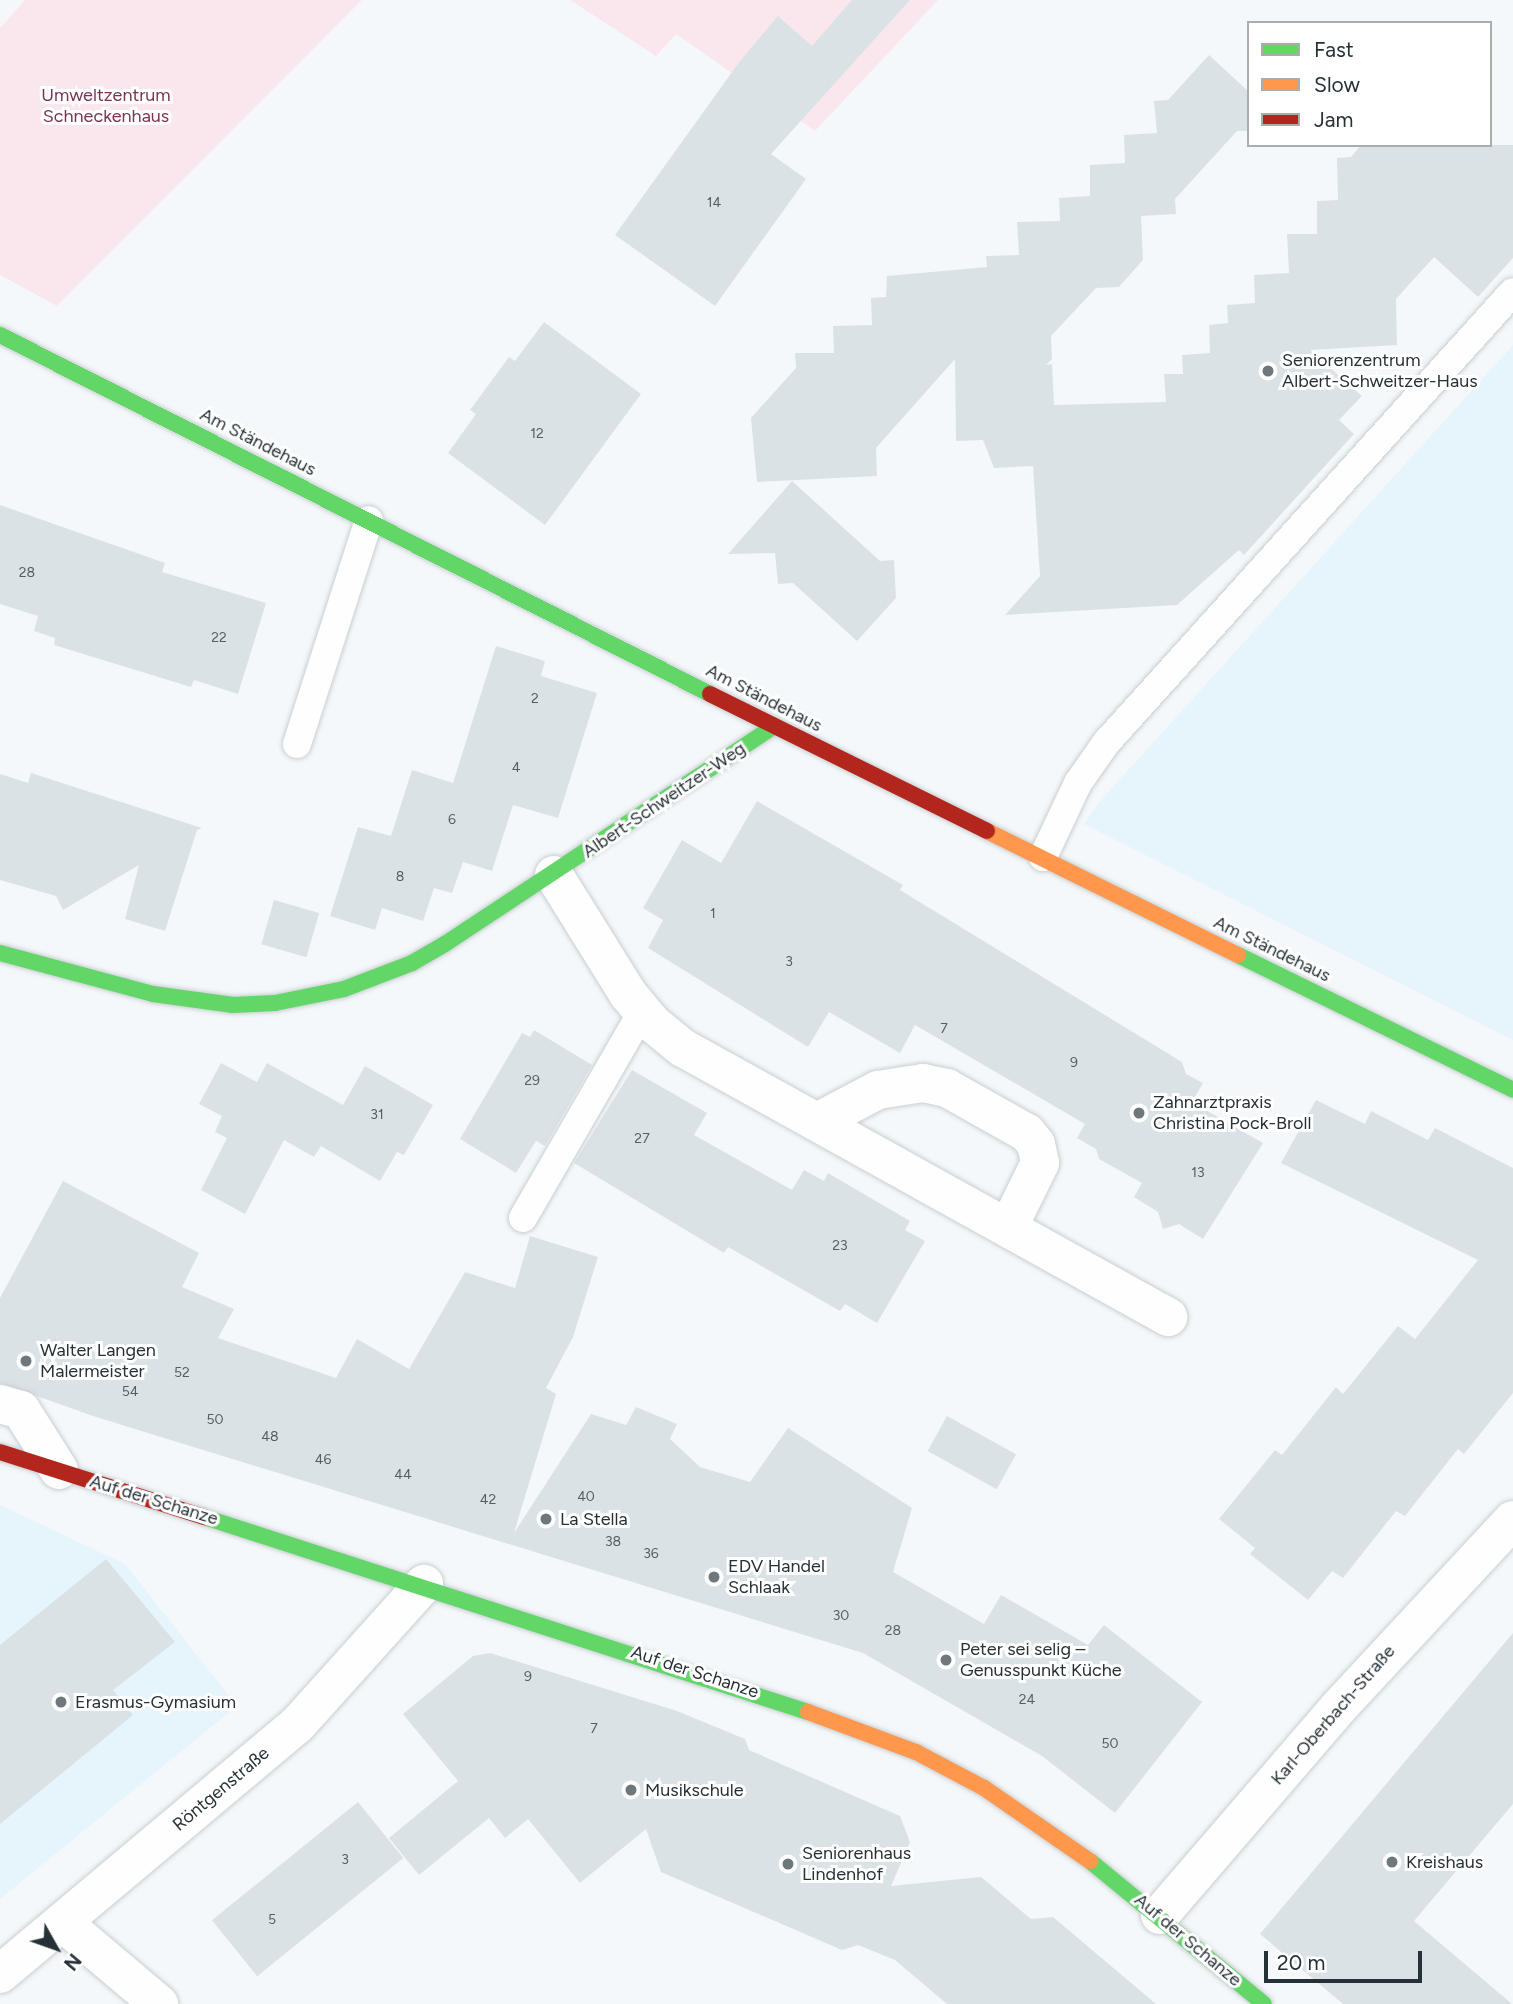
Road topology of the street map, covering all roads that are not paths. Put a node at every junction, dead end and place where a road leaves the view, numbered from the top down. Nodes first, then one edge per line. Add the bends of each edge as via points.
1 (1513, 292) edge
2 (0, 335) edge
3 (369, 520) junction
4 (774, 726) junction
5 (297, 744) dead end
6 (1043, 857) junction
7 (554, 875) junction
8 (0, 953) edge
9 (642, 1012) junction
10 (1513, 1090) edge
11 (817, 1122) junction
12 (523, 1218) dead end
13 (1008, 1228) junction
14 (1168, 1317) dead end
15 (0, 1404) edge
16 (0, 1452) edge
17 (59, 1470) junction
18 (1513, 1520) edge
19 (424, 1584) junction
20 (1160, 1915) junction
21 (63, 1923) junction
22 (0, 1974) edge
23 (159, 2004) edge
24 (1264, 2004) edge

1 - 6 lane via 1106,743 1078,783
2 - 3 street, Am Ständehaus
3 - 4 street, Am Ständehaus
3 - 5 lane
4 - 6 street, Am Ständehaus
4 - 7 street, Albert-Schweitzer-Weg
6 - 10 street, Am Ständehaus
7 - 8 street, Albert-Schweitzer-Weg via 412,963 344,989 275,1003 233,1005 153,994
7 - 9 street
9 - 11 street via 693,1055
9 - 12 lane
11 - 13 street
11 - 13 street via 878,1090 923,1083 947,1088 1027,1133 1036,1144 1040,1163
13 - 14 street
15 - 17 street via 21,1410
16 - 17 street, Auf der Schanze
17 - 19 street, Auf der Schanze
18 - 20 street, Karl-Oberbach-Straße via 1375,1667
19 - 20 street, Auf der Schanze via 739,1686 916,1752 1022,1813
19 - 21 street, Röntgenstraße via 297,1724
20 - 24 street, Auf der Schanze
21 - 22 street, Röntgenstraße
21 - 23 street

